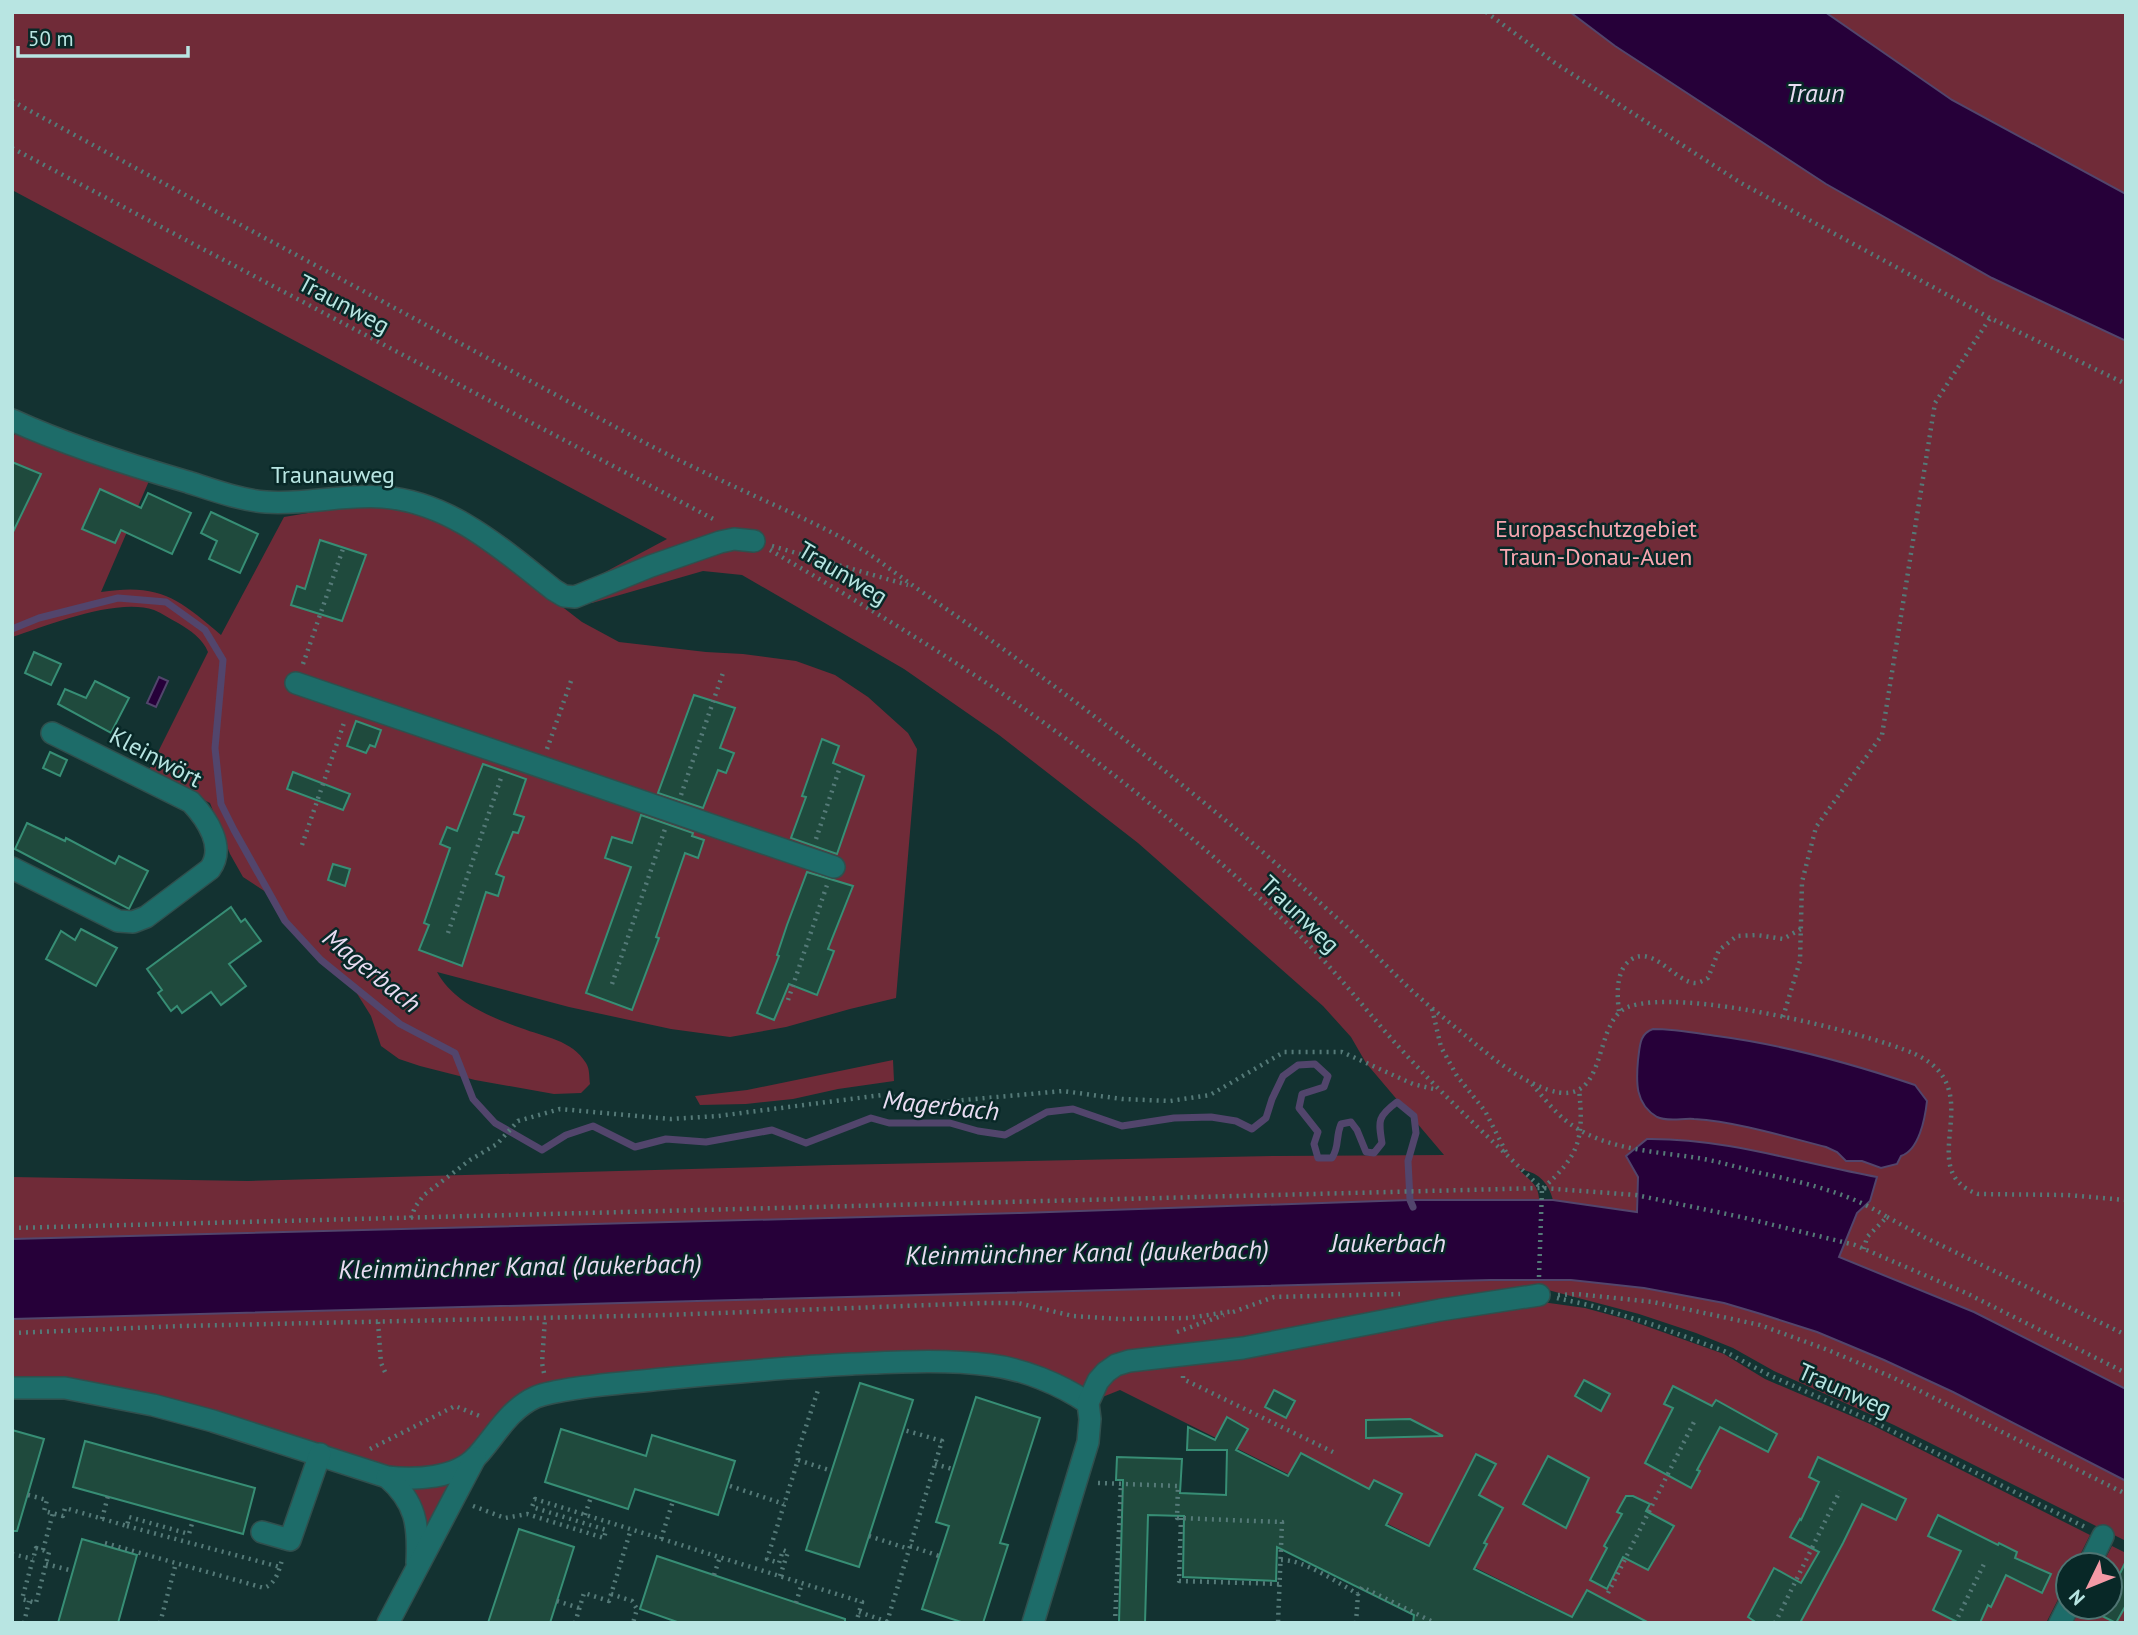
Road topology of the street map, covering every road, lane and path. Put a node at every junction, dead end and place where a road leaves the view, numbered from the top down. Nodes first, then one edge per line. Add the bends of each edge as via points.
1 (1486, 12) edge
2 (12, 101) edge
3 (12, 148) edge
4 (1990, 318) junction
5 (2126, 384) edge
6 (12, 420) edge
7 (717, 521) dead end
8 (754, 541) junction
9 (344, 546) dead end
10 (911, 586) junction
11 (724, 670) dead end
12 (572, 681) dead end
13 (296, 683) joint
14 (351, 702) junction
15 (52, 733) dead end
16 (509, 756) junction
17 (541, 767) junction
18 (839, 770) dead end
19 (673, 812) junction
20 (302, 845) dead end
21 (809, 859) junction
22 (834, 867) joint
23 (12, 868) edge
24 (1801, 929) junction
25 (449, 933) dead end
26 (612, 984) dead end
27 (788, 1000) dead end
28 (1432, 1007) junction
29 (1619, 1012) junction
30 (1783, 1017) junction
31 (1531, 1083) junction
32 (1579, 1089) junction
33 (1439, 1091) junction
34 (1580, 1129) junction
35 (1508, 1156) junction
36 (1542, 1188) junction
37 (2126, 1200) edge
38 (1888, 1217) junction
39 (411, 1218) junction
40 (12, 1228) edge
41 (1864, 1249) junction
42 (1406, 1294) dead end
43 (1539, 1295) junction
44 (1234, 1311) junction
45 (545, 1318) junction
46 (378, 1322) junction
47 (2125, 1332) edge
48 (12, 1333) edge
49 (1172, 1333) dead end
50 (1176, 1355) junction
51 (825, 1366) junction
52 (385, 1372) dead end
53 (2126, 1373) edge
54 (12, 1388) edge
55 (549, 1394) junction
56 (1088, 1403) junction
57 (1695, 1420) dead end
58 (501, 1425) junction
59 (904, 1430) dead end
60 (1333, 1452) dead end
61 (320, 1454) junction
62 (475, 1458) junction
63 (798, 1460) junction
64 (344, 1462) junction
65 (935, 1464) junction
66 (952, 1469) dead end
67 (832, 1471) dead end
68 (387, 1477) junction
69 (1076, 1482) junction
70 (1121, 1484) junction
71 (730, 1486) dead end
72 (1840, 1491) dead end
73 (2126, 1494) edge
74 (28, 1495) dead end
75 (108, 1496) dead end
76 (591, 1497) dead end
77 (453, 1499) junction
78 (673, 1501) dead end
79 (784, 1504) junction
80 (52, 1513) junction
81 (586, 1515) junction
82 (1181, 1518) junction
83 (102, 1519) junction
84 (193, 1520) dead end
85 (127, 1526) junction
86 (631, 1529) junction
87 (262, 1532) dead end
88 (869, 1536) dead end
89 (2103, 1536) joint
90 (661, 1539) junction
91 (290, 1540) junction
92 (105, 1543) dead end
93 (910, 1548) junction
94 (43, 1550) junction
95 (2096, 1551) edge
96 (12, 1554) edge
97 (939, 1556) dead end
98 (720, 1557) junction
99 (33, 1559) junction
100 (1280, 1560) junction
101 (176, 1563) junction
102 (46, 1564) junction
103 (1984, 1564) dead end
104 (280, 1567) junction
105 (417, 1567) junction
106 (73, 1571) dead end
107 (714, 1575) dead end
108 (780, 1576) junction
109 (802, 1583) junction
110 (1280, 1584) junction
111 (1608, 1593) dead end
112 (611, 1594) junction
113 (1359, 1594) junction
114 (29, 1601) junction
115 (557, 1601) dead end
116 (796, 1603) dead end
117 (579, 1608) junction
118 (859, 1612) junction
119 (889, 1622) edge
120 (24, 1623) edge
121 (160, 1623) edge
122 (388, 1623) edge
123 (575, 1623) edge
124 (633, 1623) edge
125 (856, 1623) edge
126 (1033, 1623) edge
127 (1115, 1623) edge
128 (1278, 1623) edge
129 (1356, 1623) edge
130 (1435, 1623) edge
131 (1775, 1623) edge
132 (1955, 1623) edge

1 - 4 path via 1555,63 1741,183
2 - 10 path via 667,454 822,527
3 - 7 path, Traunweg
4 - 5 path
4 - 24 path via 1935,403 1882,735 1816,827 1802,882
6 - 8 street, Traunauweg via 120,461 265,502 383,497 412,501 468,526 564,596 575,597 720,542
8 - 10 path
8 - 33 path, Traunweg via 982,680 1123,782 1293,929
9 - 13 path
10 - 28 path via 1006,651 1251,842
11 - 19 path
12 - 17 path
13 - 14 street
14 - 16 street
14 - 20 path
15 - 23 street, Kleinwört via 191,802 210,828 216,861 146,917 133,922 118,921
16 - 17 street
16 - 25 path
17 - 19 street
18 - 21 path
19 - 21 street
19 - 26 path
21 - 22 street
22 - 27 path
24 - 29 path via 1783,939 1737,936 1719,950 1708,978 1697,983 1654,959 1632,959 1624,966 1620,981
24 - 30 path via 1800,961
28 - 31 path via 1494,1060
28 - 35 path via 1441,1047 1485,1111
29 - 30 path via 1642,1004 1685,1003
29 - 32 path via 1611,1022 1594,1072
30 - 37 path via 1896,1047 1939,1070 1953,1105 1949,1161 1957,1182 1966,1190
31 - 32 path via 1555,1093
31 - 34 path via 1564,1119
32 - 34 path
33 - 35 path, Traunweg
33 - 39 path via 1342,1052 1284,1052 1210,1095 1170,1101 1063,1091 931,1103 881,1095 670,1119 560,1109 518,1121 497,1144 425,1195
34 - 36 path via 1573,1156
34 - 38 path via 1620,1146 1699,1158 1853,1198
35 - 36 path, Traunweg
36 - 39 path
36 - 41 path via 1636,1195
36 - 43 path
38 - 41 path via 1867,1237
38 - 47 path
39 - 40 path
41 - 53 path via 1966,1293
42 - 44 path via 1273,1297
43 - 50 street via 1243,1348
43 - 73 path via 1653,1302 1760,1325 1894,1378
43 - 89 path, Traunweg via 1592,1306 1724,1351
44 - 45 path via 1188,1318 1119,1319 1073,1316 1018,1303 983,1303
44 - 49 path
45 - 46 path
45 - 55 path via 541,1363
46 - 48 path
46 - 52 path
50 - 56 street via 1116,1365 1098,1381
50 - 60 path via 1184,1379
51 - 55 street via 603,1385
51 - 56 street via 896,1362 992,1365 1042,1380
51 - 63 path
54 - 61 street via 65,1388 153,1405
55 - 58 street via 522,1405
56 - 69 street via 1088,1442
57 - 111 path
58 - 62 street
58 - 64 path via 455,1406
59 - 65 path via 942,1441
61 - 64 street
61 - 91 street
62 - 68 street via 456,1470 433,1476
62 - 77 street
63 - 67 path
63 - 79 path
64 - 68 street
65 - 66 path
65 - 93 path
68 - 105 street via 411,1504
69 - 70 path
69 - 126 street
70 - 82 path via 1178,1486 1177,1518
70 - 127 path
71 - 79 path
72 - 131 path
74 - 80 path via 47,1500 44,1511
75 - 83 path
76 - 81 path
77 - 81 path via 505,1518 527,1514 604,1538 606,1530 532,1507 535,1499
77 - 105 street
78 - 90 path
79 - 108 path via 767,1559 779,1563 783,1550 788,1552
80 - 83 path via 63,1516 65,1508
80 - 94 path
81 - 86 path
82 - 100 path via 1282,1522
82 - 110 path via 1179,1581
83 - 85 path
84 - 85 path via 189,1534 129,1517
85 - 104 path
86 - 90 path
86 - 112 path
87 - 91 street
88 - 93 path
89 - 95 street
90 - 98 path
91 - 104 path
92 - 101 path
93 - 97 path
93 - 119 path
94 - 99 path via 36,1548
94 - 102 path via 49,1552
96 - 99 path
98 - 107 path
98 - 108 path
99 - 114 path via 22,1599
100 - 110 path
100 - 113 path via 1300,1564
101 - 104 path via 264,1588 275,1580
101 - 121 path
102 - 106 path
102 - 114 path via 36,1603
103 - 132 path
105 - 122 street
108 - 109 path
109 - 116 path
109 - 118 path via 862,1602
110 - 128 path
112 - 117 path via 608,1601 584,1593
112 - 124 path via 632,1601 637,1609
113 - 129 path
113 - 130 path via 1362,1587
114 - 120 path
115 - 117 path
117 - 123 path
118 - 119 path
118 - 125 path

